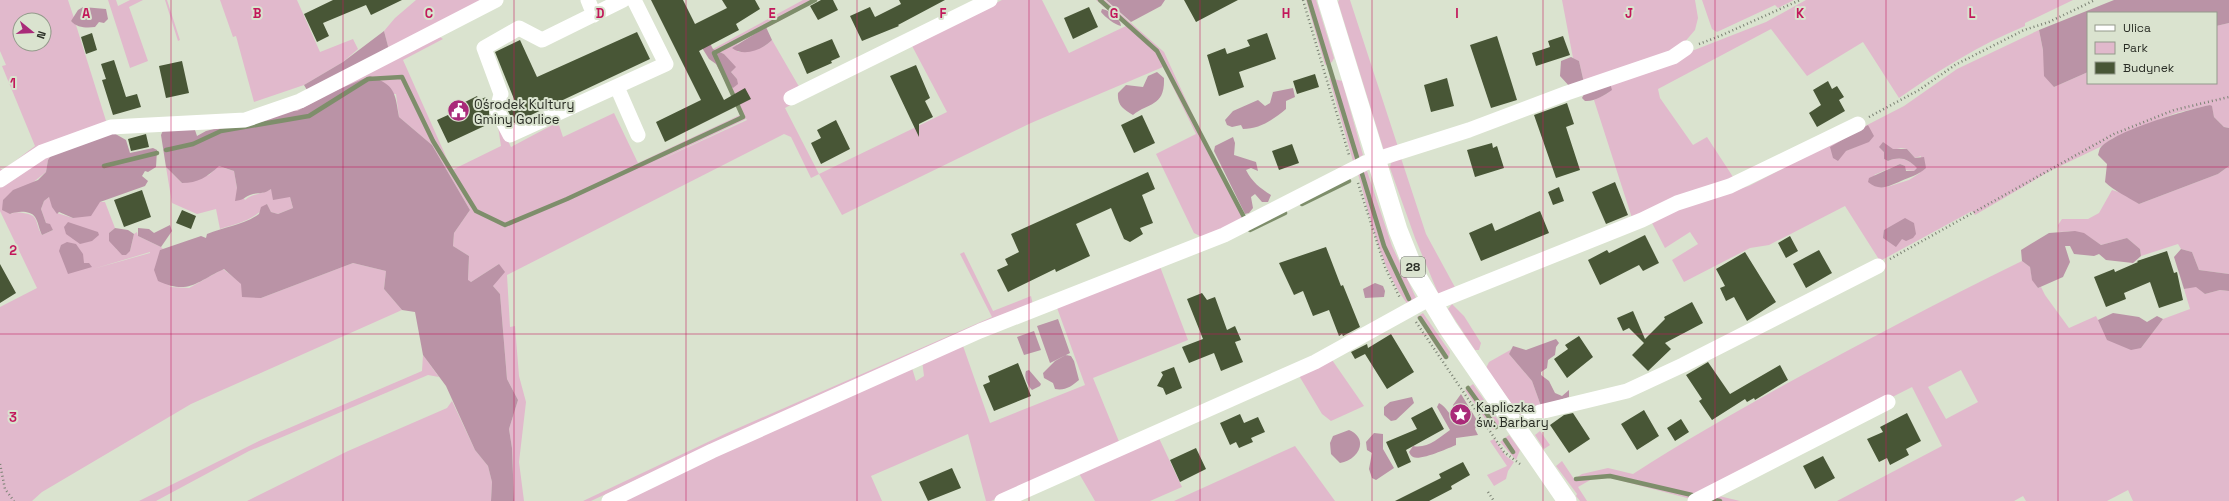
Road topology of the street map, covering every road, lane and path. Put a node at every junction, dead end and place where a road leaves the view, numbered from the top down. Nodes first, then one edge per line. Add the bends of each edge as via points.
1 (496, 0) edge
2 (588, 0) edge
3 (623, 0) edge
4 (634, 0) edge
5 (990, 0) edge
6 (1327, 0) edge
7 (1800, 0) edge
8 (2096, 0) edge
9 (594, 15) junction
10 (1686, 48) joint
11 (617, 87) junction
12 (2229, 97) edge
13 (791, 98) dead end
14 (1858, 124) joint
15 (638, 135) dead end
16 (1365, 164) junction
17 (0, 180) edge
18 (1878, 266) joint
19 (1431, 302) junction
20 (1888, 402) dead end
21 (1516, 426) junction
22 (0, 464) edge
23 (1488, 492) dead end
24 (14, 501) edge
25 (609, 501) edge
26 (1002, 501) edge
27 (1494, 501) edge
28 (1567, 501) edge
29 (1695, 501) edge

1 - 17 street via 300,101 245,120 111,127 42,152
2 - 9 street
3 - 9 street
4 - 11 street via 666,64
5 - 13 street
6 - 16 main road, 28
7 - 10 path via 1720,36
8 - 14 path via 2049,22 2024,30 1955,65
9 - 11 street via 542,40 519,28 484,48 501,94 498,110 510,135
10 - 16 street via 1673,57
11 - 15 street
12 - 18 path via 2174,110 2114,134
14 - 19 street via 1730,186 1677,203 1642,220
16 - 19 main road, 28
16 - 25 street via 1224,235 973,334 712,451
18 - 21 street via 1690,362 1627,391 1540,412
19 - 21 main road, 28
19 - 26 street via 1315,362
20 - 29 street
21 - 28 main road, 28
22 - 24 path via 5,489
23 - 27 path

